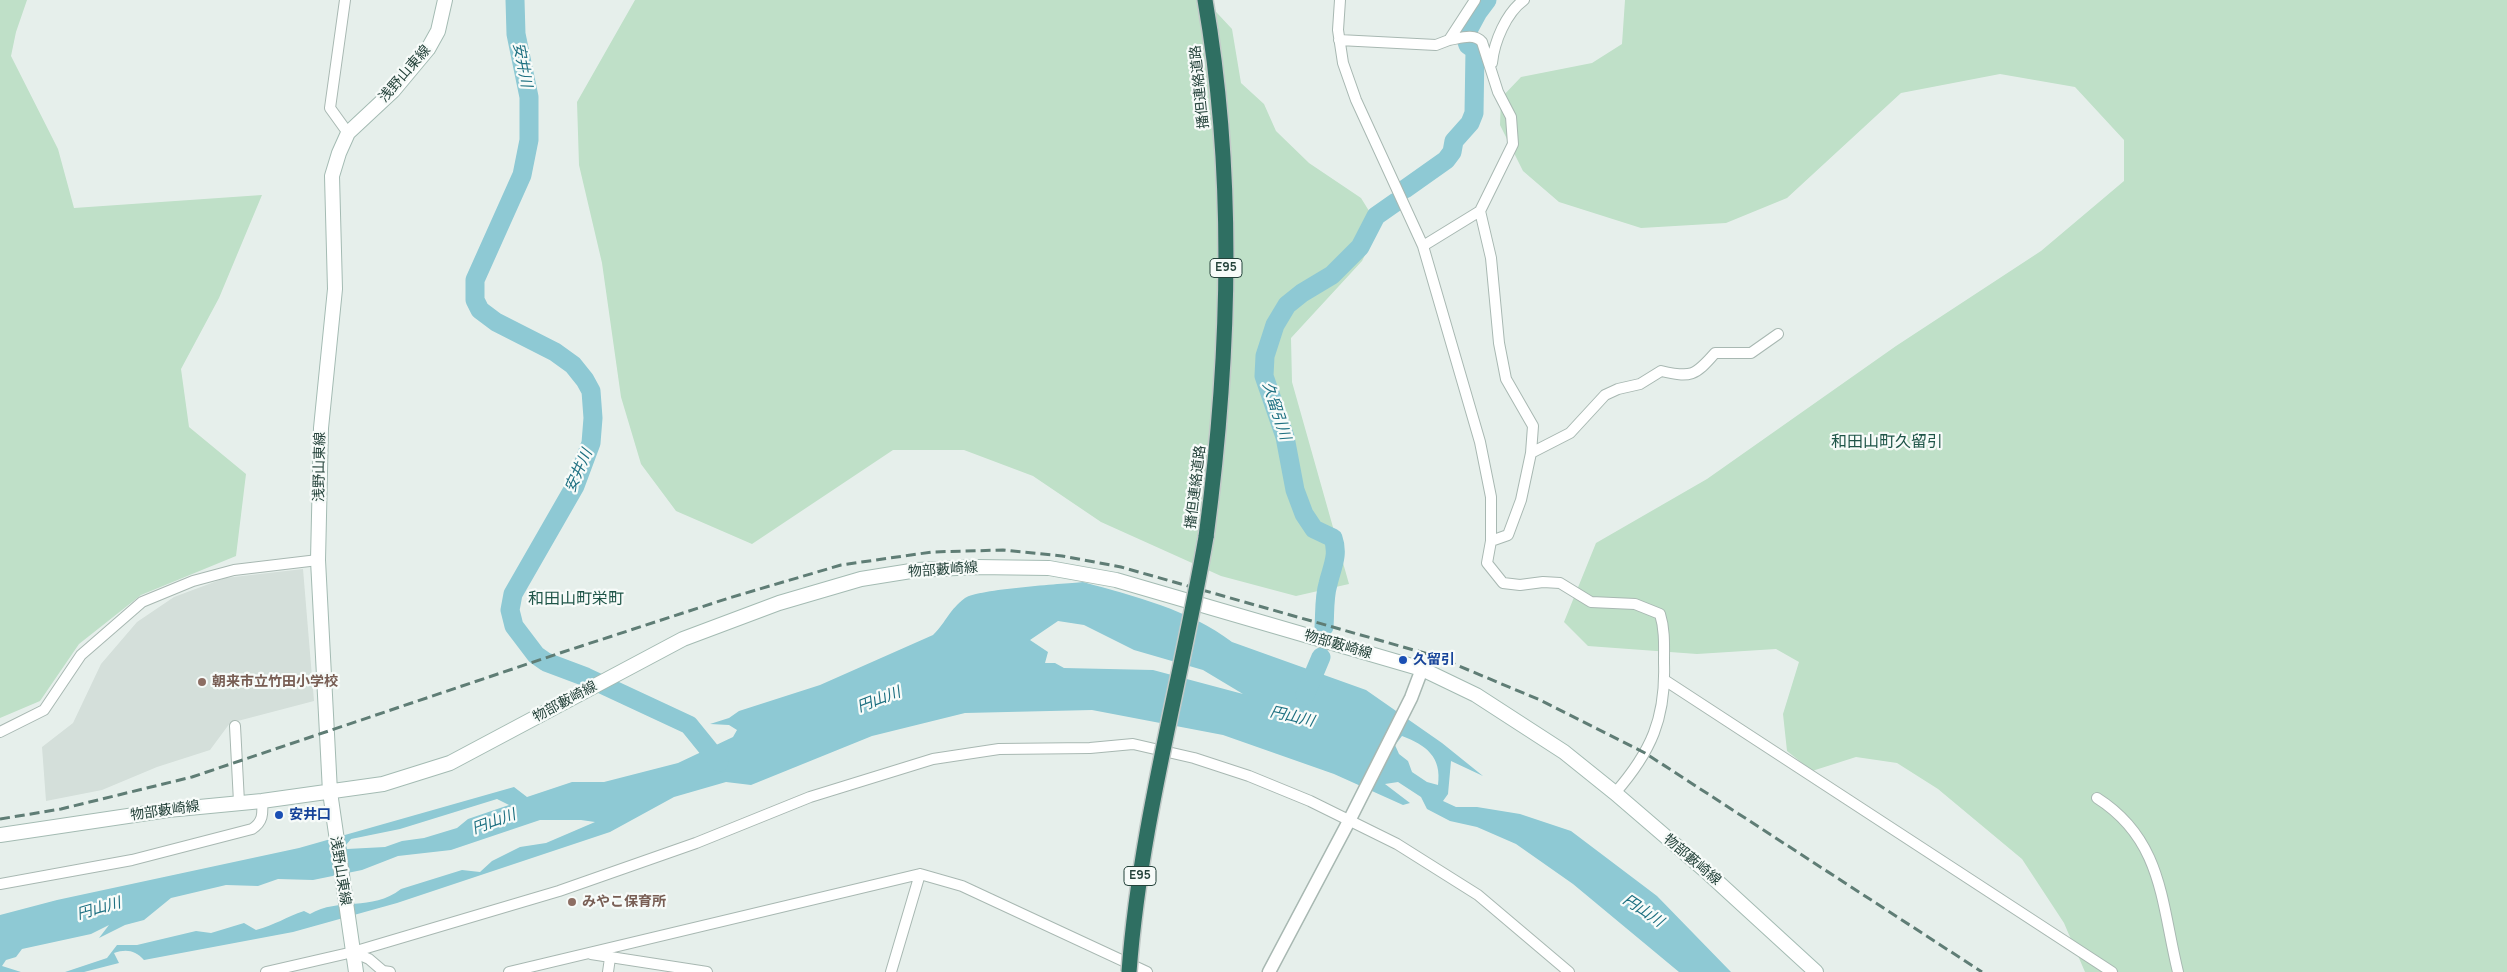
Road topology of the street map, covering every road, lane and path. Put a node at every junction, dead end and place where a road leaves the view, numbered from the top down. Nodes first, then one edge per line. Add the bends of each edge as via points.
1 (345, 0) edge
2 (445, 0) edge
3 (1206, 0) edge
4 (1340, 0) edge
5 (1475, 0) edge
6 (1524, 0) edge
7 (1339, 40) junction
8 (1454, 40) junction
9 (1491, 69) junction
10 (348, 133) junction
11 (1480, 211) junction
12 (1423, 246) junction
13 (1778, 334) dead end
14 (1531, 454) junction
15 (1491, 541) junction
16 (318, 560) junction
17 (1422, 670) junction
18 (1666, 682) junction
19 (235, 726) dead end
20 (0, 732) edge
21 (330, 792) junction
22 (1615, 793) junction
23 (2096, 798) dead end
24 (262, 801) junction
25 (239, 802) junction
26 (1351, 816) junction
27 (0, 835) edge
28 (920, 874) junction
29 (0, 884) edge
30 (352, 948) junction
31 (588, 953) junction
32 (610, 958) junction
33 (299, 968) edge
34 (266, 972) edge
35 (356, 972) edge
36 (390, 972) edge
37 (509, 972) edge
38 (608, 972) edge
39 (707, 972) edge
40 (891, 972) edge
41 (1129, 972) edge
42 (1147, 972) edge
43 (1269, 972) edge
44 (1569, 972) edge
45 (1816, 972) edge
46 (2112, 972) edge
47 (2178, 972) edge

1 - 10 street via 330,108
2 - 10 main road, 浅野山東線 via 438,31 428,49 393,91
3 - 41 highway, 播但連絡道路 / E95, bridge via 1218,94 1226,240 1221,408 1206,537 1148,827
4 - 7 street
5 - 8 street
6 - 9 street via 1504,25 1492,54
7 - 8 street via 1436,45
7 - 12 street via 1356,100
8 - 9 street via 1469,36 1478,38
9 - 11 street via 1511,117 1513,144
10 - 16 main road, 浅野山東線 via 332,176 335,289 320,428
11 - 12 street
11 - 14 street via 1491,258 1499,343 1506,379 1533,426
12 - 15 street via 1480,442 1491,497
13 - 14 street via 1751,353 1715,353 1701,369 1684,376 1661,371 1640,384 1605,395 1570,433
14 - 15 street via 1521,500 1508,535
15 - 18 street via 1487,563 1503,584 1560,583 1591,602 1635,604 1660,614 1664,628
16 - 20 street via 234,570 193,581 142,602 81,655 44,710
16 - 21 main road, 浅野山東線
17 - 21 main road, 物部藪崎線 via 1116,580 1049,568 917,570 861,579 818,591 683,639 450,763 383,784
17 - 22 main road, 物部藪崎線 via 1476,695 1516,719
17 - 26 street
18 - 22 street via 1651,740 1634,771
18 - 46 street
19 - 25 street
21 - 24 main road, 物部藪崎線
21 - 30 main road, 浅野山東線
22 - 45 main road, 物部藪崎線 via 1716,879
23 - 47 street via 2117,811 2133,829 2151,861 2164,900
24 - 25 main road, 物部藪崎線
24 - 29 street via 263,816 252,829 132,860
25 - 27 main road, 物部藪崎線
26 - 30 street via 1249,776 1194,758 1133,744 999,750 933,760 894,770 810,797 696,843 559,891
26 - 43 street
26 - 44 street via 1478,895
28 - 31 street
28 - 40 street
28 - 42 street via 962,886
30 - 33 street
30 - 35 main road, 浅野山東線
30 - 36 street
31 - 32 street
31 - 37 street
32 - 38 street
32 - 39 street
33 - 34 street

